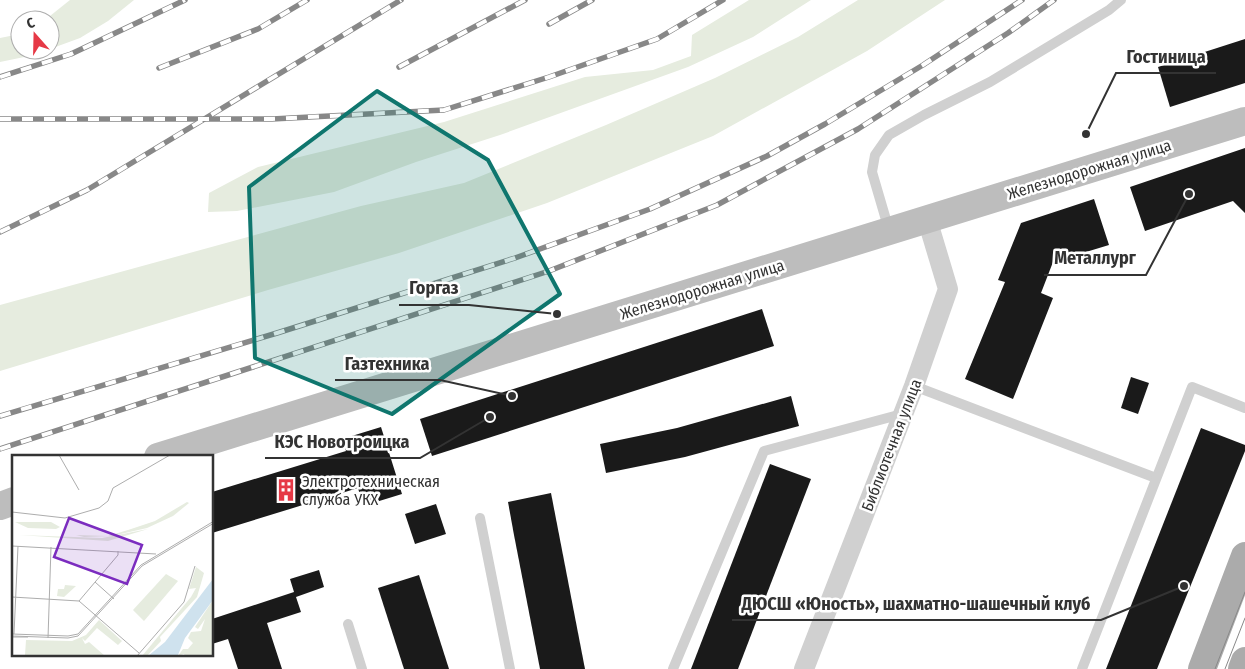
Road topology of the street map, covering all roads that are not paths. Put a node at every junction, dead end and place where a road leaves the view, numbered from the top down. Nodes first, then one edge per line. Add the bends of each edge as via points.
1 (1121, 0) edge
2 (1245, 121) edge
3 (928, 219) junction
4 (889, 231) junction
5 (914, 386) junction
6 (1245, 408) edge
7 (903, 414) junction
8 (161, 455) edge
9 (1156, 478) junction
10 (12, 502) edge
11 (0, 506) edge
12 (480, 518) dead end
13 (1245, 556) edge
14 (348, 624) dead end
15 (1245, 661) edge
16 (362, 669) edge
17 (510, 669) edge
18 (673, 669) edge
19 (804, 669) edge
20 (1082, 669) edge
21 (1202, 669) edge
22 (1242, 669) edge

1 - 4 lane via 990,82 889,135 875,155 872,172
2 - 3 main road, Железнодорожная улица
3 - 4 main road, Железнодорожная улица
3 - 5 street, Библиотечная улица via 948,289
4 - 8 main road, Железнодорожная улица
5 - 7 street, Библиотечная улица
5 - 9 lane
6 - 9 lane via 1192,386
7 - 18 lane via 764,451
7 - 19 street, Библиотечная улица
9 - 20 lane
10 - 11 main road
12 - 17 lane
13 - 21 main road
14 - 16 lane
15 - 22 main road

